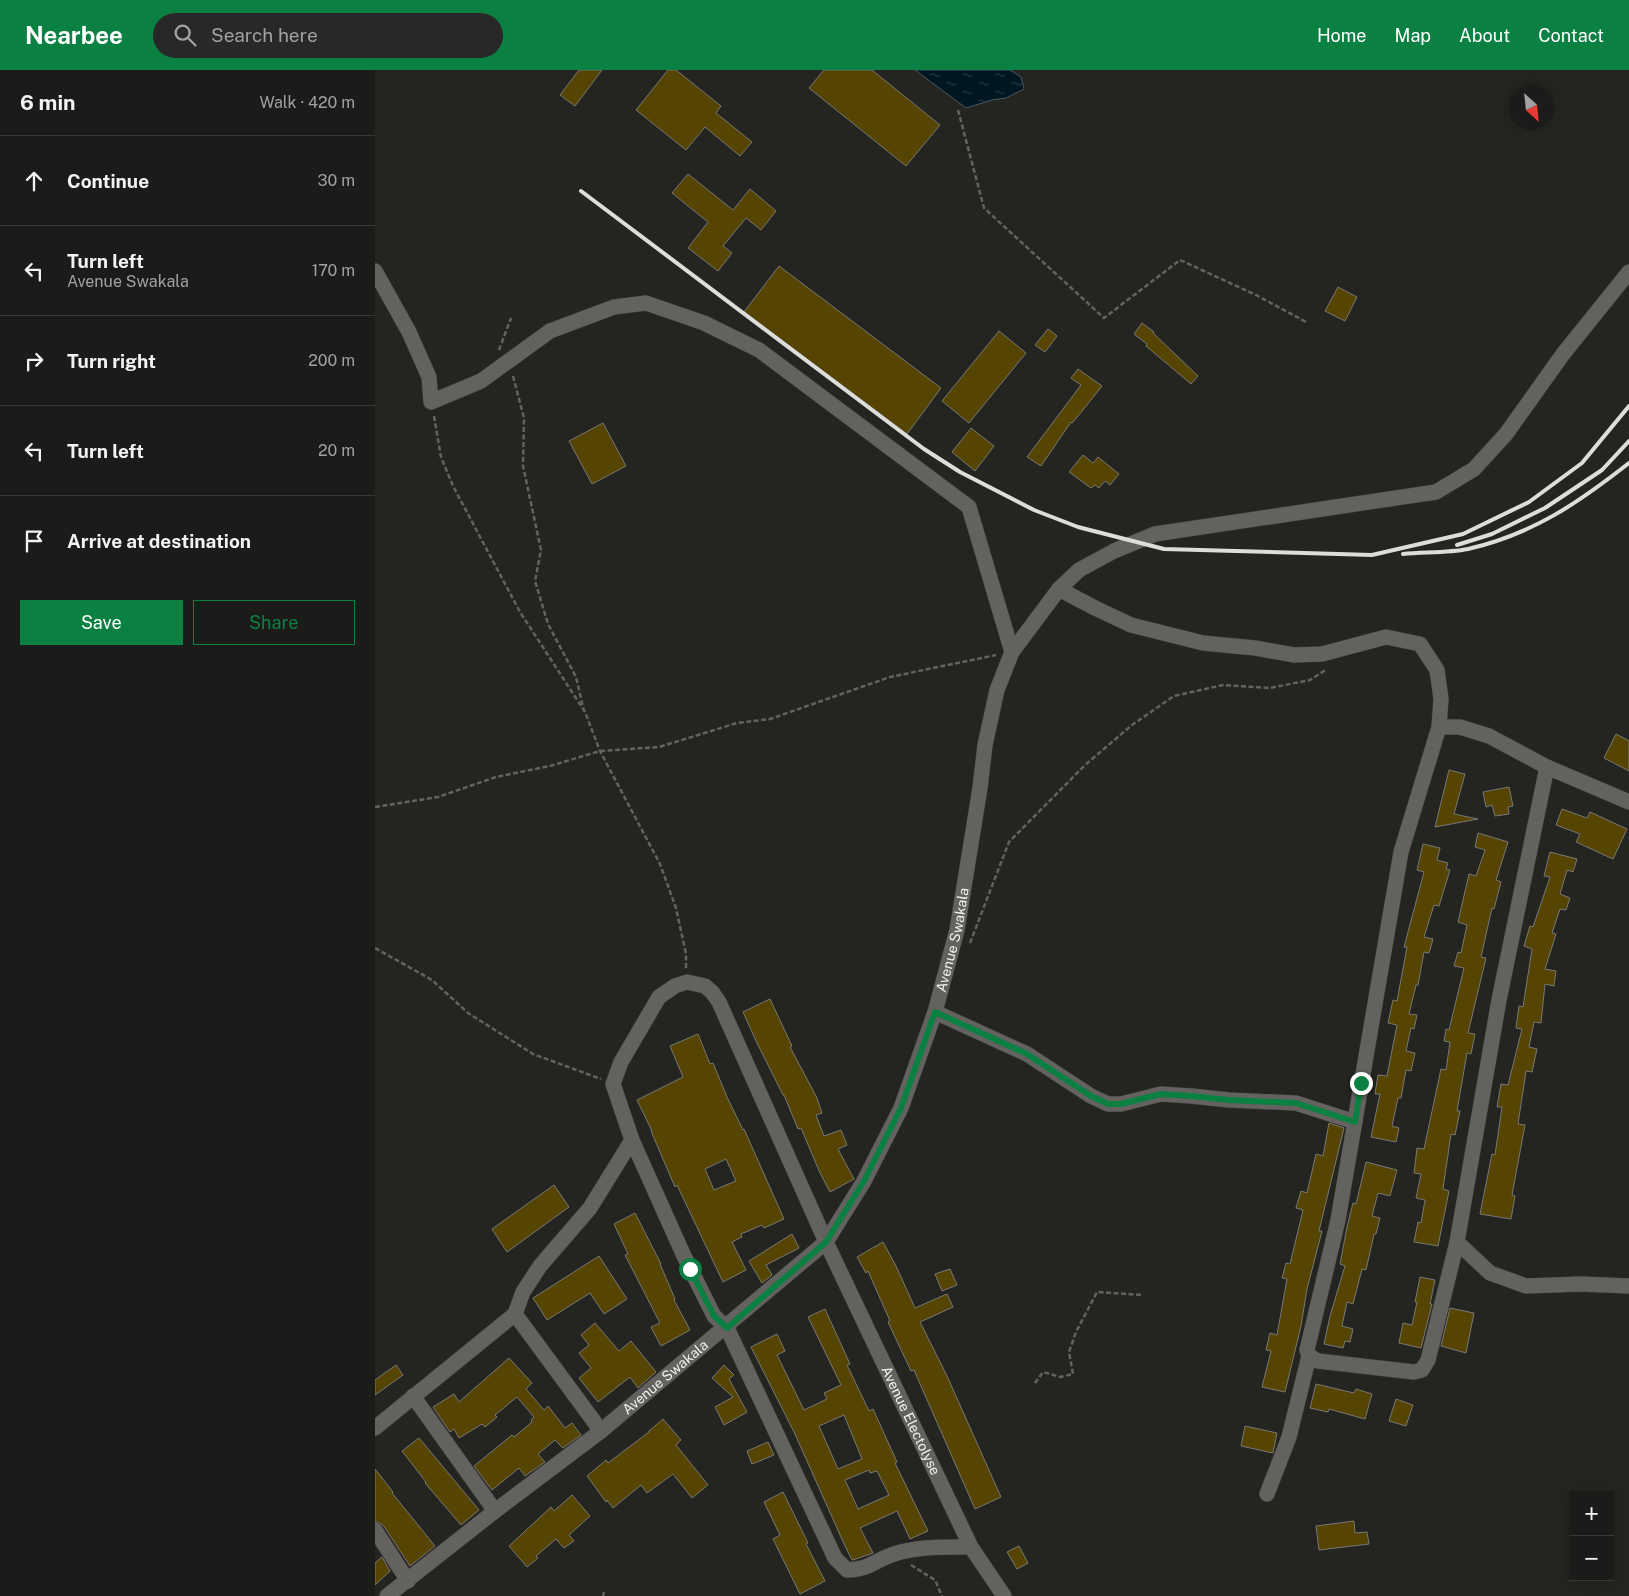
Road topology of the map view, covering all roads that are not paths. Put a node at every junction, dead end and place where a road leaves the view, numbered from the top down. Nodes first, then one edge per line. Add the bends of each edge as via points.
1 (375, 271) edge
2 (1629, 272) edge
3 (1059, 589) junction
4 (1012, 652) junction
5 (1439, 727) junction
6 (1547, 767) junction
7 (1629, 802) edge
8 (935, 1012) junction
9 (1355, 1122) junction
10 (632, 1140) junction
11 (826, 1242) junction
12 (1457, 1242) junction
13 (1629, 1286) edge
14 (515, 1314) junction
15 (727, 1328) junction
16 (1309, 1356) junction
17 (413, 1396) junction
18 (375, 1428) edge
19 (601, 1431) junction
20 (1267, 1494) dead end
21 (495, 1511) junction
22 (375, 1530) edge
23 (971, 1547) junction
24 (408, 1581) junction
25 (387, 1596) edge
26 (1004, 1596) edge

1 - 4 street via 409,332 429,377 431,402 481,381 550,331 614,307 646,303 704,323 759,350 969,507
2 - 3 street, Avenue Swakala via 1563,354 1506,434 1474,469 1436,492 1155,534 1079,570
3 - 4 street, Avenue Swakala
3 - 5 street via 1131,625 1203,643 1294,654 1322,654 1386,637 1420,644 1437,670 1441,699
4 - 8 street, Avenue Swakala via 997,690 985,745 957,930
5 - 6 street via 1461,727 1489,736
5 - 9 street via 1401,852
6 - 7 street
6 - 12 street via 1499,1000
8 - 9 street via 1027,1054 1108,1104 1161,1094 1296,1103
8 - 11 street, Avenue Swakala via 901,1108 864,1181
9 - 16 street via 1338,1220 1307,1350
10 - 11 street, Avenue Electolyse via 613,1084 621,1062 659,997 687,982 705,986 719,1002
10 - 14 street via 590,1208 540,1266 523,1292
10 - 15 street via 702,1294 714,1316
11 - 15 street, Avenue Swakala
11 - 23 street, Avenue Electolyse
12 - 13 street via 1490,1273 1526,1286
12 - 16 street via 1423,1370 1414,1372 1317,1361
14 - 17 street
14 - 19 street
15 - 19 street, Avenue Swakala
15 - 23 street via 835,1558 847,1570 859,1570 893,1554 929,1547
16 - 20 street via 1289,1437
17 - 18 street
17 - 21 street
19 - 21 street, Avenue Swakala
21 - 24 street, Avenue Swakala
22 - 24 street
23 - 26 street, Avenue Electolyse
24 - 25 street, Avenue Swakala

